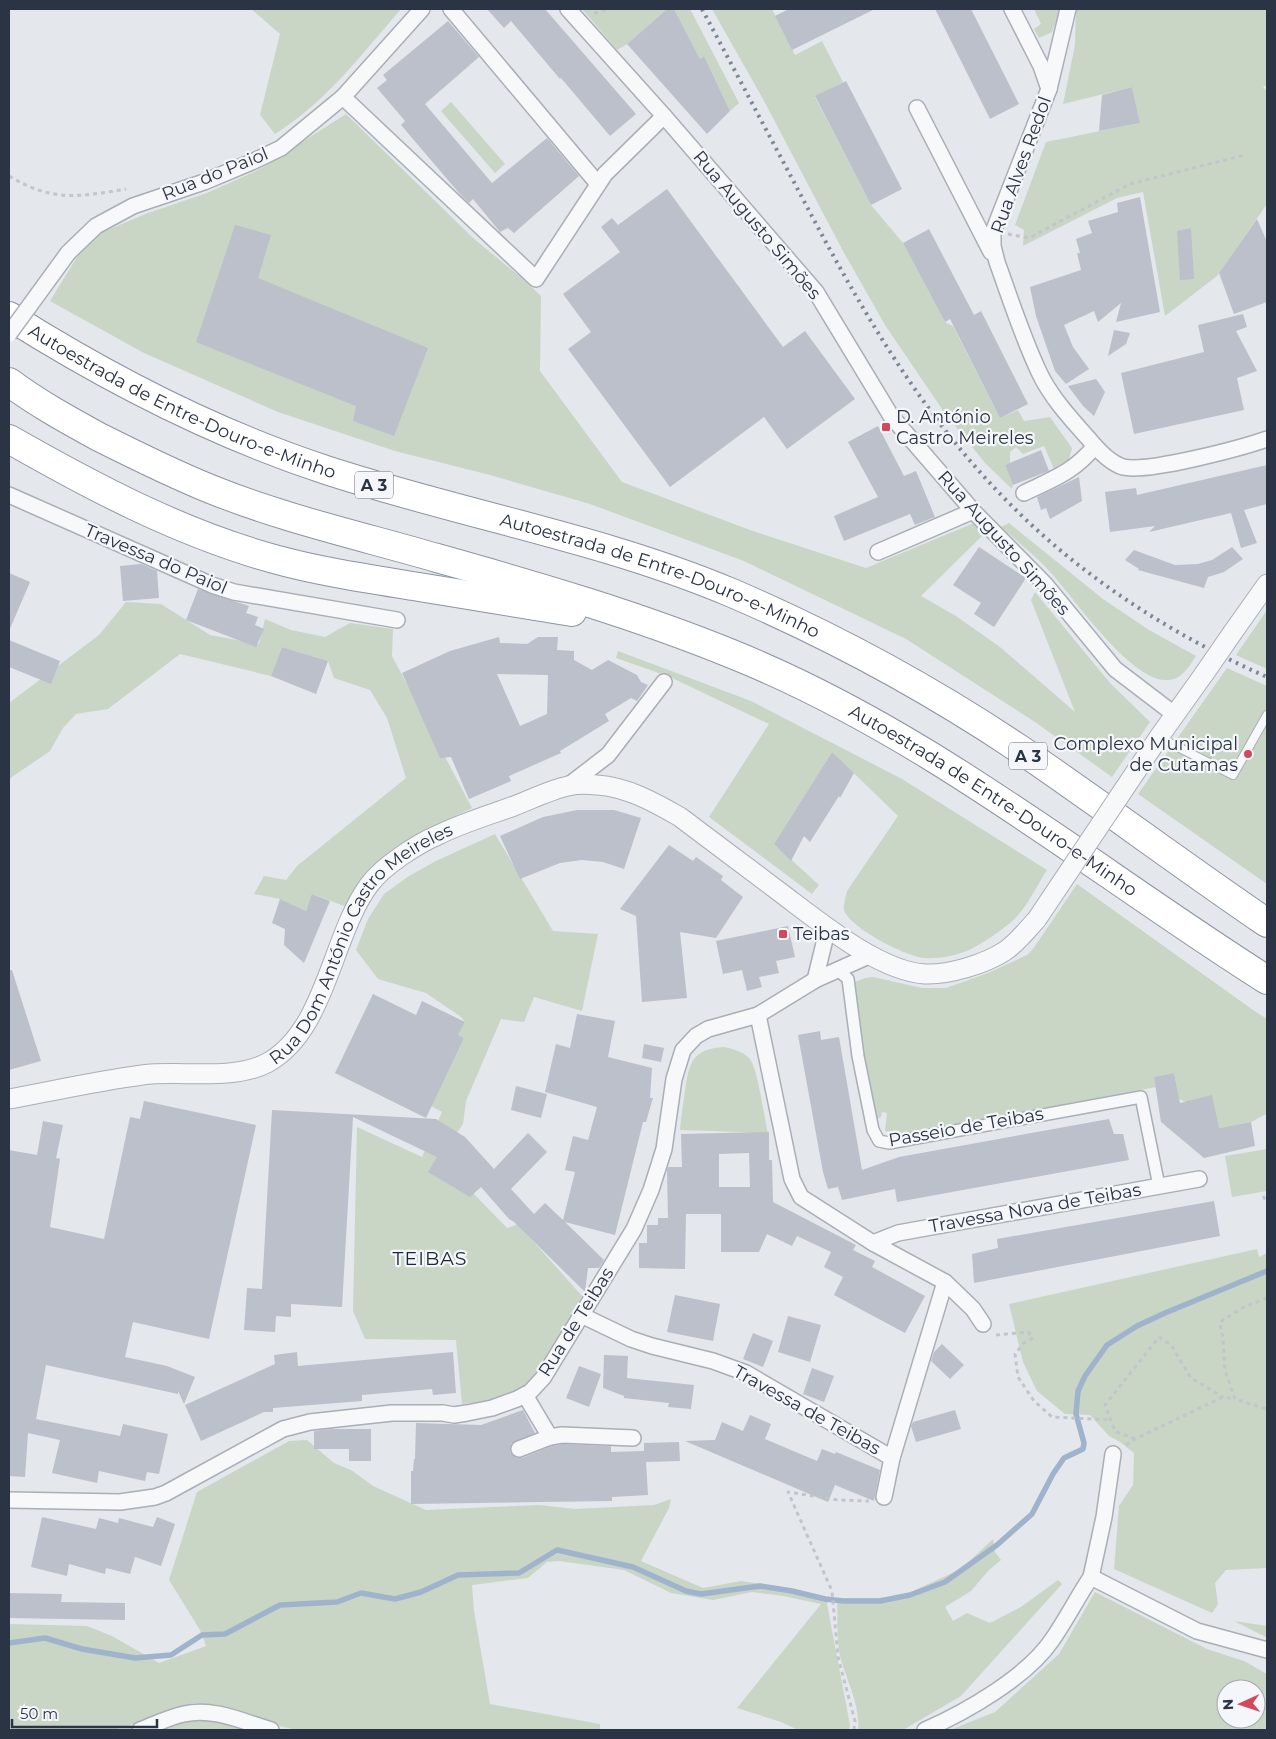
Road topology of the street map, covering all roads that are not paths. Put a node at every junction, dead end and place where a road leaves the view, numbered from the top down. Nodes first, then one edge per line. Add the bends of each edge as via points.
1 (422, 9) edge
2 (451, 9) edge
3 (568, 9) edge
4 (1012, 9) edge
5 (1068, 9) edge
6 (1049, 88) junction
7 (343, 97) junction
8 (917, 108) dead end
9 (664, 116) junction
10 (598, 184) junction
11 (996, 262) junction
12 (9, 316) edge
13 (9, 334) edge
14 (15, 388) edge
15 (9, 439) edge
16 (1267, 439) edge
17 (1095, 446) junction
18 (1024, 493) dead end
19 (9, 495) edge
20 (973, 511) junction
21 (878, 552) dead end
22 (1267, 584) edge
23 (397, 620) dead end
24 (657, 626) junction
25 (664, 682) dead end
26 (1174, 714) junction
27 (1267, 715) edge
28 (1159, 737) junction
29 (569, 786) junction
30 (1267, 922) edge
31 (828, 927) junction
32 (871, 955) junction
33 (838, 970) junction
34 (815, 980) junction
35 (1267, 980) edge
36 (758, 1015) junction
37 (9, 1099) edge
38 (1199, 1179) dead end
39 (1159, 1186) junction
40 (873, 1243) junction
41 (945, 1282) junction
42 (581, 1315) junction
43 (983, 1324) road end
44 (524, 1395) junction
45 (550, 1437) junction
46 (633, 1438) dead end
47 (519, 1449) dead end
48 (1113, 1454) road end
49 (892, 1458) junction
50 (884, 1498) road end
51 (9, 1500) edge
52 (1091, 1577) junction
53 (1267, 1650) edge
54 (140, 1730) edge
55 (271, 1730) edge
56 (925, 1730) edge

1 - 7 street, Rua do Paiol
2 - 10 street
3 - 9 street, Rua Augusto Simões
4 - 6 street
5 - 6 street, Rua Alves Redol
6 - 11 street, Rua Alves Redol via 993,232
7 - 10 street via 536,279
7 - 13 street, Rua do Paiol, bridge via 281,148 204,182 133,206 96,226 68,253
8 - 11 street
9 - 10 street
9 - 20 street, Rua Augusto Simões via 816,292 892,416
11 - 17 street, Rua Alves Redol via 1039,373
12 - 30 highway, Autoestrada de Entre-Douro-e-Minho / A 3 via 124,384 258,446 326,470 647,561 730,592 807,628 932,694 1017,748
14 - 24 highway, Autoestrada de Entre-Douro-e-Minho via 75,424 208,489 284,515 565,594
15 - 24 highway via 162,519 274,559 346,576
16 - 17 street, Rua Alves Redol via 1185,460 1134,468 1113,462
17 - 18 street via 1070,471
19 - 23 street, Travessa do Paiol via 212,585 234,592
20 - 21 street
20 - 26 street, Rua Augusto Simões via 1045,584 1115,669
22 - 26 street, bridge
24 - 35 highway, Autoestrada de Entre-Douro-e-Minho via 731,653 860,714 1035,823
25 - 29 street, Rua Dom António Castro Meireles via 608,756
26 - 28 street
27 - 28 lane via 1233,775
28 - 32 street, bridge via 1037,919 1004,952 975,965 925,974 893,966
29 - 31 street via 614,787 656,803 680,817
29 - 37 street, Rua Dom António Castro Meireles via 438,835 386,869 370,884 354,911 311,1017 296,1037 266,1063 234,1072 143,1074
31 - 32 street
31 - 34 street
32 - 33 street, Rua de Teibas
33 - 34 street, Rua de Teibas
33 - 39 street, Passeio de Teibas via 848,979 872,1130 879,1141 889,1143 1142,1098
34 - 36 street, Rua de Teibas
36 - 40 street via 792,1179 801,1197
36 - 42 street, Rua de Teibas via 708,1029 683,1050 674,1079 664,1149 651,1190 634,1229
38 - 39 street, Travessa Nova de Teibas
39 - 40 street, Travessa Nova de Teibas via 898,1233
40 - 41 street
41 - 43 street via 973,1308
41 - 49 street
42 - 44 street, Rua de Teibas via 543,1378
42 - 49 street, Travessa de Teibas via 631,1339 746,1373
44 - 45 street
44 - 51 street, Rua de Teibas via 466,1414 392,1414 310,1422 283,1429 154,1498 120,1502
45 - 46 street
45 - 47 street
48 - 52 street
49 - 50 street
52 - 53 street via 1197,1631
52 - 56 street via 1052,1641 1022,1673 953,1718
54 - 55 street via 184,1714 202,1712

